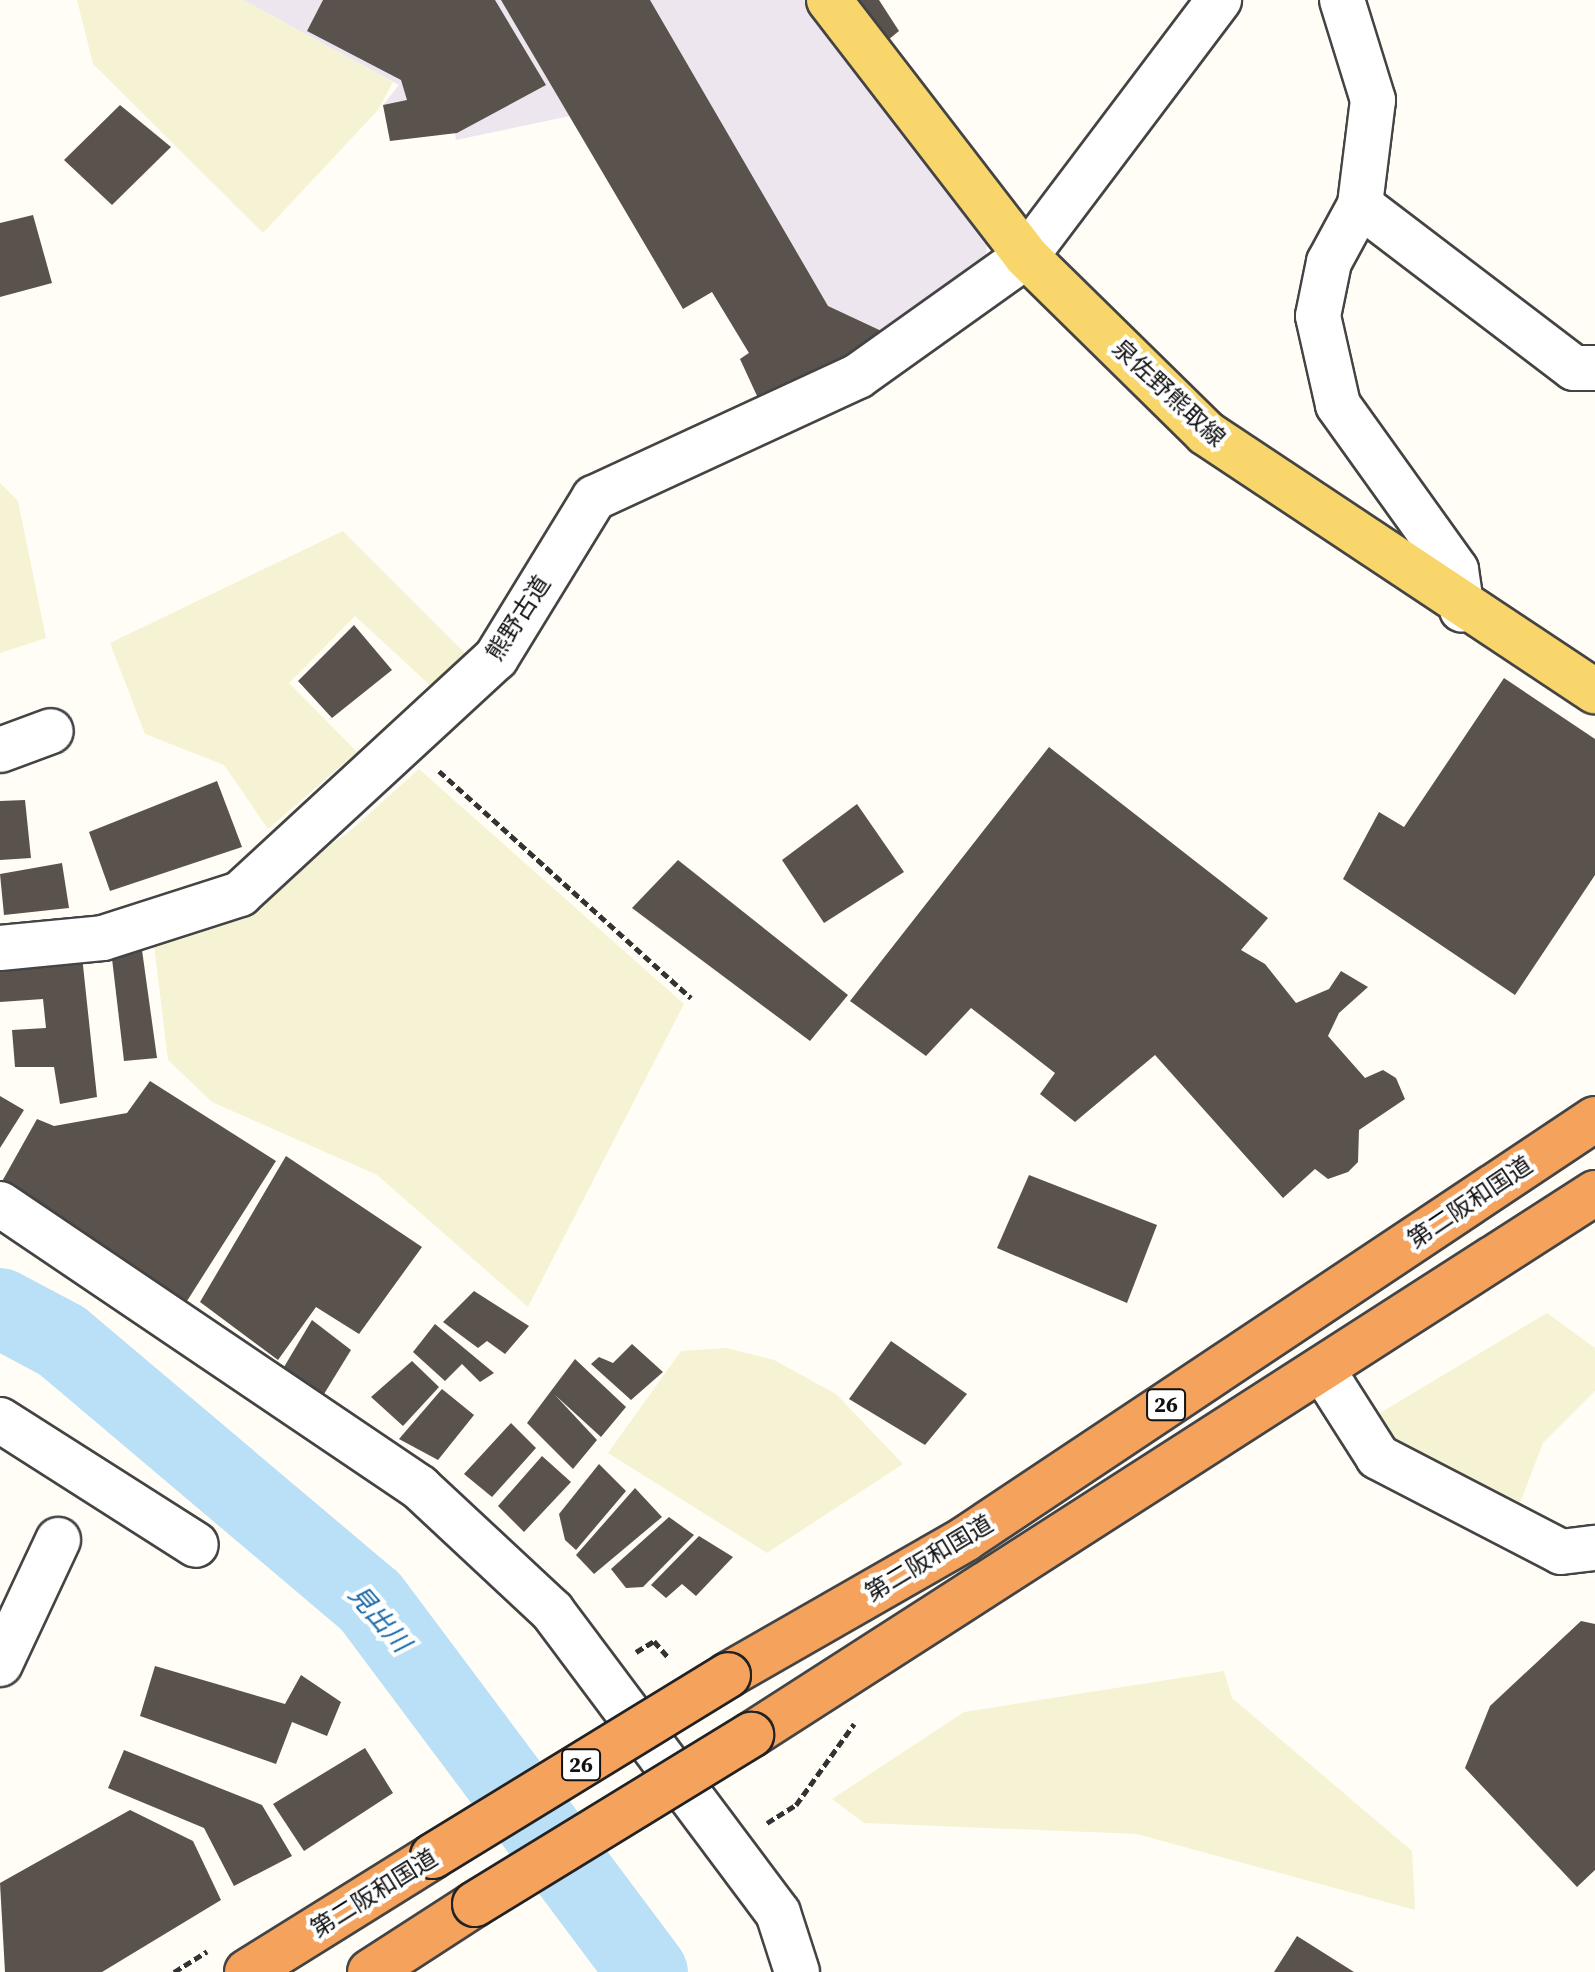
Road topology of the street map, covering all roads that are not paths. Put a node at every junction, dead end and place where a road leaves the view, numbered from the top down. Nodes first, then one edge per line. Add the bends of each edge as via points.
1 (829, 0) edge
2 (1219, 0) edge
3 (1342, 0) edge
4 (1360, 205) junction
5 (1026, 256) junction
6 (1595, 368) edge
7 (1462, 610) junction
8 (1595, 691) edge
9 (51, 731) dead end
10 (0, 750) edge
11 (0, 948) edge
12 (1595, 1119) edge
13 (1595, 1193) edge
14 (0, 1204) edge
15 (1322, 1369) junction
16 (0, 1420) edge
17 (58, 1540) dead end
18 (196, 1545) dead end
19 (1595, 1548) edge
20 (0, 1664) edge
21 (247, 1972) edge
22 (370, 1972) edge
23 (797, 1972) edge

1 - 5 main road, 泉佐野熊取線
2 - 5 street, 熊野古道
3 - 4 street via 1373,100
4 - 6 street via 1574,368
4 - 7 street via 1329,262 1318,316 1338,405 1456,570
5 - 7 main road, 泉佐野熊取線 via 1206,433
5 - 11 street, 熊野古道 via 858,376 594,498 496,658 240,894 103,938
7 - 8 main road, 泉佐野熊取線
9 - 10 street
12 - 21 highway, 第二阪和国道 / 26, bridge via 965,1539 728,1675
13 - 15 highway, 26
14 - 23 street via 419,1487 552,1611 778,1913
15 - 19 street via 1378,1457 1561,1552
15 - 22 highway, 26, bridge
16 - 18 street
17 - 20 street

